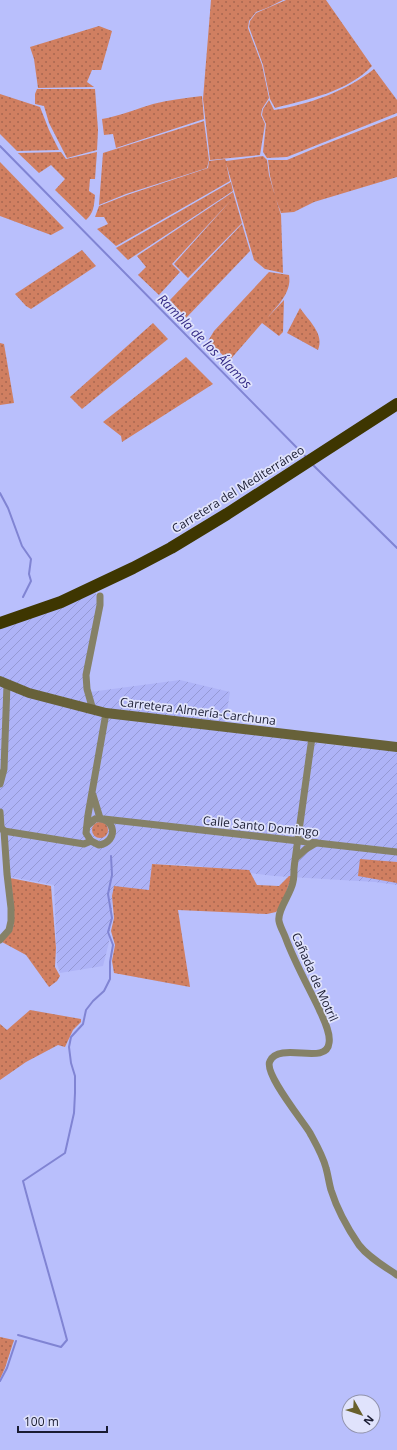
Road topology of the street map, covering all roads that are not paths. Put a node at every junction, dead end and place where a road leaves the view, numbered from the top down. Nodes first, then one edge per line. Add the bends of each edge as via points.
1 (397, 404) edge
2 (88, 589) junction
3 (100, 596) dead end
4 (0, 615) edge
5 (0, 623) edge
6 (3, 683) edge
7 (93, 710) junction
8 (106, 713) junction
9 (312, 738) junction
10 (397, 747) edge
11 (0, 784) edge
12 (92, 793) junction
13 (0, 812) edge
14 (102, 818) junction
15 (123, 822) junction
16 (300, 824) junction
17 (87, 826) junction
18 (112, 827) junction
19 (4, 831) junction
20 (281, 839) junction
21 (91, 841) junction
22 (298, 841) junction
23 (316, 843) junction
24 (397, 852) edge
25 (296, 858) junction
26 (0, 940) edge
27 (397, 1275) edge

1 - 2 highway, Carretera del Mediterráneo via 171,548
2 - 4 highway, Carretera del Mediterráneo
2 - 5 highway, Carretera del Mediterráneo via 61,602
3 - 7 street via 86,675
6 - 7 main road, Carretera Almería-Carchuna
6 - 11 street via 4,769
7 - 8 main road, Carretera Almería-Carchuna
8 - 9 main road, Carretera Almería-Carchuna
8 - 12 street
9 - 10 main road, Carretera Almería-Carchuna
9 - 16 street, Cañada de Motril
12 - 14 street
12 - 17 street
13 - 19 street via 1,827
14 - 15 street, Calle Santo Domingo
14 - 17 street via 95,819
14 - 18 street
15 - 18 street
15 - 20 street, Calle Santo Domingo
16 - 20 street via 294,834
16 - 22 street, Cañada de Motril
16 - 23 street via 305,837
17 - 21 street via 86,833
18 - 21 street via 113,832 109,841 99,845
19 - 21 street via 84,844
19 - 26 street via 11,921 9,930
20 - 22 street, Calle Santo Domingo
20 - 25 street via 292,848
22 - 23 street, Calle Santo Domingo
22 - 25 street, Cañada de Motril
23 - 24 street, Calle Santo Domingo
23 - 25 street
25 - 27 street, Cañada de Motril via 294,882 279,914 279,921 327,1028 330,1042 323,1052 317,1054 289,1052 275,1056 268,1066 280,1090 317,1146 326,1167 331,1191 351,1232 374,1260

